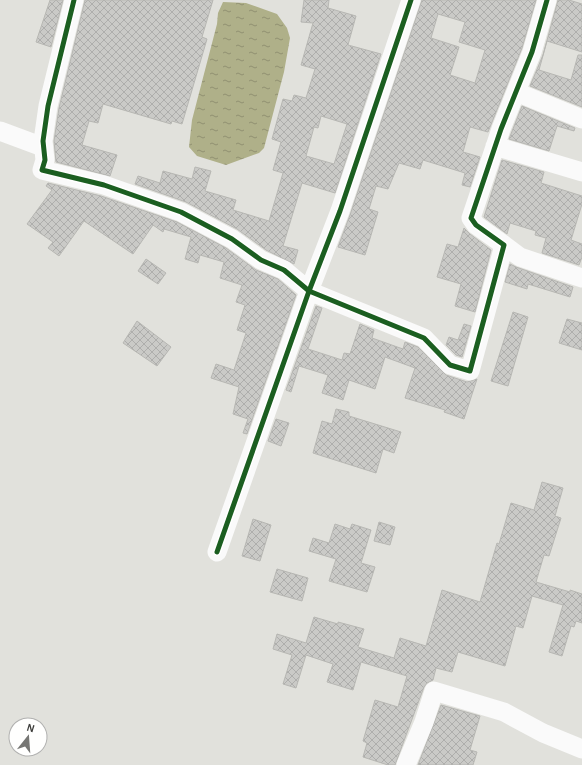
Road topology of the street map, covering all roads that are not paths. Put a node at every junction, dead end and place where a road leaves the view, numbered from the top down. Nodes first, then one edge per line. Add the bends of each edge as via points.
1 (74, 0) edge
2 (411, 0) edge
3 (547, 0) edge
4 (516, 92) junction
5 (582, 119) edge
6 (0, 131) edge
7 (495, 146) junction
8 (43, 147) junction
9 (582, 172) edge
10 (504, 245) junction
11 (582, 278) edge
12 (309, 291) junction
13 (217, 552) dead end
14 (582, 749) edge
15 (406, 765) edge

1 - 8 street via 48,106
2 - 12 street via 340,211
3 - 4 street via 532,52
4 - 5 street
4 - 7 street
6 - 8 street
7 - 9 street
7 - 10 street via 471,218 476,225
8 - 12 street via 42,170 104,186 181,212 232,239 261,260 284,270
10 - 11 street via 520,257
10 - 12 street via 470,371 450,365 424,338
12 - 13 street
14 - 15 street via 543,733 504,712 434,691

